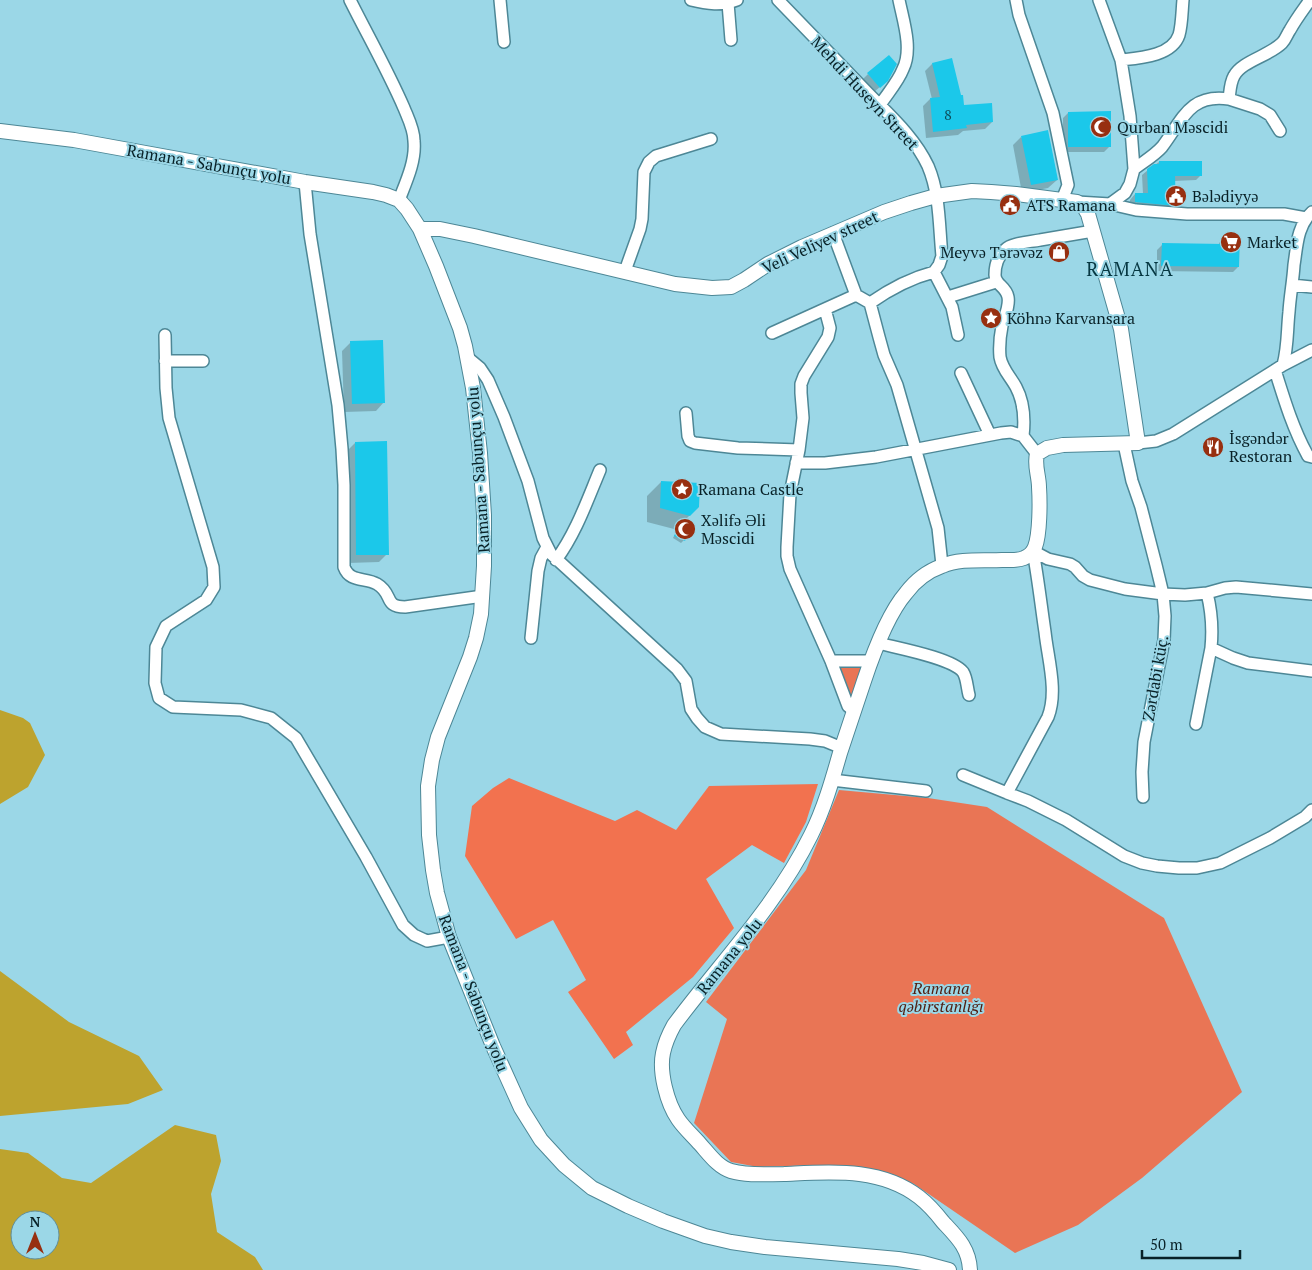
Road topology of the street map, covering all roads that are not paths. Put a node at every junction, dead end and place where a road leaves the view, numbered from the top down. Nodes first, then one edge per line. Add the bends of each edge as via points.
1 (350, 0) edge
2 (500, 0) edge
3 (691, 0) edge
4 (778, 0) edge
5 (898, 0) edge
6 (1016, 0) edge
7 (1099, 0) edge
8 (1183, 0) edge
9 (1310, 0) edge
10 (733, 2) edge
11 (731, 40) dead end
12 (504, 42) dead end
13 (1122, 60) junction
14 (1229, 100) junction
15 (880, 105) junction
16 (0, 130) edge
17 (1280, 131) dead end
18 (711, 139) dead end
19 (1134, 169) junction
20 (305, 182) junction
21 (936, 196) junction
22 (399, 200) junction
23 (1062, 200) junction
24 (1077, 202) junction
25 (1110, 204) junction
26 (1309, 215) edge
27 (420, 229) junction
28 (1093, 231) junction
29 (834, 233) junction
30 (625, 271) junction
31 (934, 272) junction
32 (996, 282) junction
33 (1292, 286) junction
34 (1312, 287) edge
35 (856, 295) junction
36 (948, 297) junction
37 (870, 303) junction
38 (825, 309) junction
39 (772, 333) dead end
40 (165, 335) dead end
41 (958, 335) dead end
42 (1312, 350) edge
43 (468, 358) junction
44 (165, 361) junction
45 (204, 361) dead end
46 (1279, 368) junction
47 (961, 373) dead end
48 (686, 412) dead end
49 (990, 435) junction
50 (1023, 436) junction
51 (1131, 443) junction
52 (799, 450) junction
53 (915, 450) junction
54 (1037, 454) junction
55 (1312, 457) edge
56 (796, 463) junction
57 (600, 470) dead end
58 (547, 547) junction
59 (1033, 551) junction
60 (556, 560) junction
61 (942, 565) junction
62 (1207, 593) junction
63 (1163, 594) junction
64 (1312, 594) edge
65 (483, 596) junction
66 (531, 638) dead end
67 (878, 643) junction
68 (1211, 648) junction
69 (831, 661) junction
70 (870, 661) junction
71 (1312, 671) edge
72 (969, 695) dead end
73 (854, 711) junction
74 (1196, 724) dead end
75 (842, 748) junction
76 (963, 775) dead end
77 (832, 780) junction
78 (926, 791) dead end
79 (1007, 793) junction
80 (1144, 797) dead end
81 (1312, 810) edge
82 (449, 937) junction
83 (949, 1270) edge
84 (970, 1270) edge

1 - 22 street via 411,126 414,156
2 - 12 street
3 - 10 street
4 - 15 street, Mehdi Huseyn Street
5 - 15 street via 906,31 907,53 904,68
6 - 23 street via 1053,113 1068,185
7 - 13 street
8 - 13 street via 1179,35 1174,44 1167,50 1148,56
9 - 14 street via 1281,44 1237,72
10 - 11 street
13 - 19 street
14 - 17 street via 1254,106 1270,115
14 - 19 street via 1211,98 1186,112 1160,149
15 - 21 street, Mehdi Huseyn Street via 918,148 928,167
16 - 20 street, Ramana - Sabunçu yolu via 74,140
18 - 30 street via 656,156 649,162 644,172 640,229
19 - 25 street via 1125,193
20 - 22 street, Ramana - Sabunçu yolu via 373,192
20 - 65 street via 310,234 338,405 346,572 375,583 396,607
21 - 23 street, Veli Veliyev street via 972,191
21 - 29 street, Veli Veliyev street via 884,212
21 - 31 street, Mehdi Huseyn Street via 942,256
22 - 27 street, Ramana - Sabunçu yolu
23 - 24 street, Veli Veliyev street
24 - 25 street
24 - 28 street, Zərdabi küç. via 1088,214
25 - 26 street via 1136,210 1194,214
26 - 33 street via 1301,226 1296,243
27 - 30 street, Veli Veliyev street via 440,229
27 - 43 street, Ramana - Sabunçu yolu via 460,328
28 - 32 street via 1014,244 997,260
28 - 51 street, Zərdabi küç. via 1121,330
29 - 30 street, Veli Veliyev street via 768,264 737,285 724,288 675,284
29 - 35 street
31 - 36 street
31 - 37 street
32 - 36 street
32 - 50 street via 1008,293 1009,302 999,340 1000,358 1020,397 1025,426
33 - 34 street
33 - 46 street via 1287,348
35 - 37 street
35 - 38 street
36 - 41 street
37 - 53 street
38 - 39 street
38 - 52 street via 830,328 828,337 802,384 803,418
40 - 44 street
42 - 46 street
43 - 58 street via 488,380 504,417 528,481
43 - 65 street, Ramana - Sabunçu yolu via 484,515
44 - 45 street
44 - 82 street via 169,418 213,567 214,587 206,600 166,626 156,647 155,683 159,698 173,707 241,710 270,718 296,738 403,925 427,941
46 - 51 street via 1174,434 1156,441
46 - 55 street via 1286,406 1308,456
47 - 49 street
48 - 52 street via 688,436 695,443
49 - 50 street via 1011,432
49 - 53 street
50 - 54 street
51 - 54 street via 1063,445
51 - 63 street, Zərdabi küç. via 1132,481
52 - 56 street
53 - 56 street via 859,460
53 - 61 street via 938,528
54 - 59 street via 1038,525
56 - 69 street via 790,494 787,556
57 - 60 street via 573,534
58 - 60 street
58 - 66 street via 538,571
59 - 61 street, Ramana yolu via 1015,560
59 - 63 street via 1048,559 1070,564 1090,580
59 - 79 street via 1052,686 1052,708
60 - 75 street via 678,669 686,681 691,709 705,727 720,734 810,739
61 - 67 street, Ramana yolu via 905,594
62 - 63 street
62 - 64 street via 1236,588
62 - 68 street via 1213,627
63 - 80 street, Zərdabi küç. via 1164,640 1144,742
65 - 82 street, Ramana - Sabunçu yolu via 476,638 438,737 428,786 433,870
67 - 70 street, Ramana yolu
67 - 72 street via 956,666 963,673
68 - 71 street via 1248,663
68 - 74 street
69 - 70 street
69 - 73 street via 848,706
70 - 73 street, Ramana yolu
73 - 75 street, Ramana yolu
75 - 77 street, Ramana yolu
76 - 79 street
77 - 78 street
77 - 84 street, Ramana yolu via 820,816 783,885 674,1025 662,1055 664,1085 677,1118 718,1164 730,1171 759,1174 860,1174 899,1185 919,1197 963,1244
79 - 81 street via 1066,820 1124,856 1142,863 1179,868 1220,863 1270,838
82 - 83 street, Ramana - Sabunçu yolu via 521,1108 546,1146 592,1188 654,1218 731,1242 898,1259

